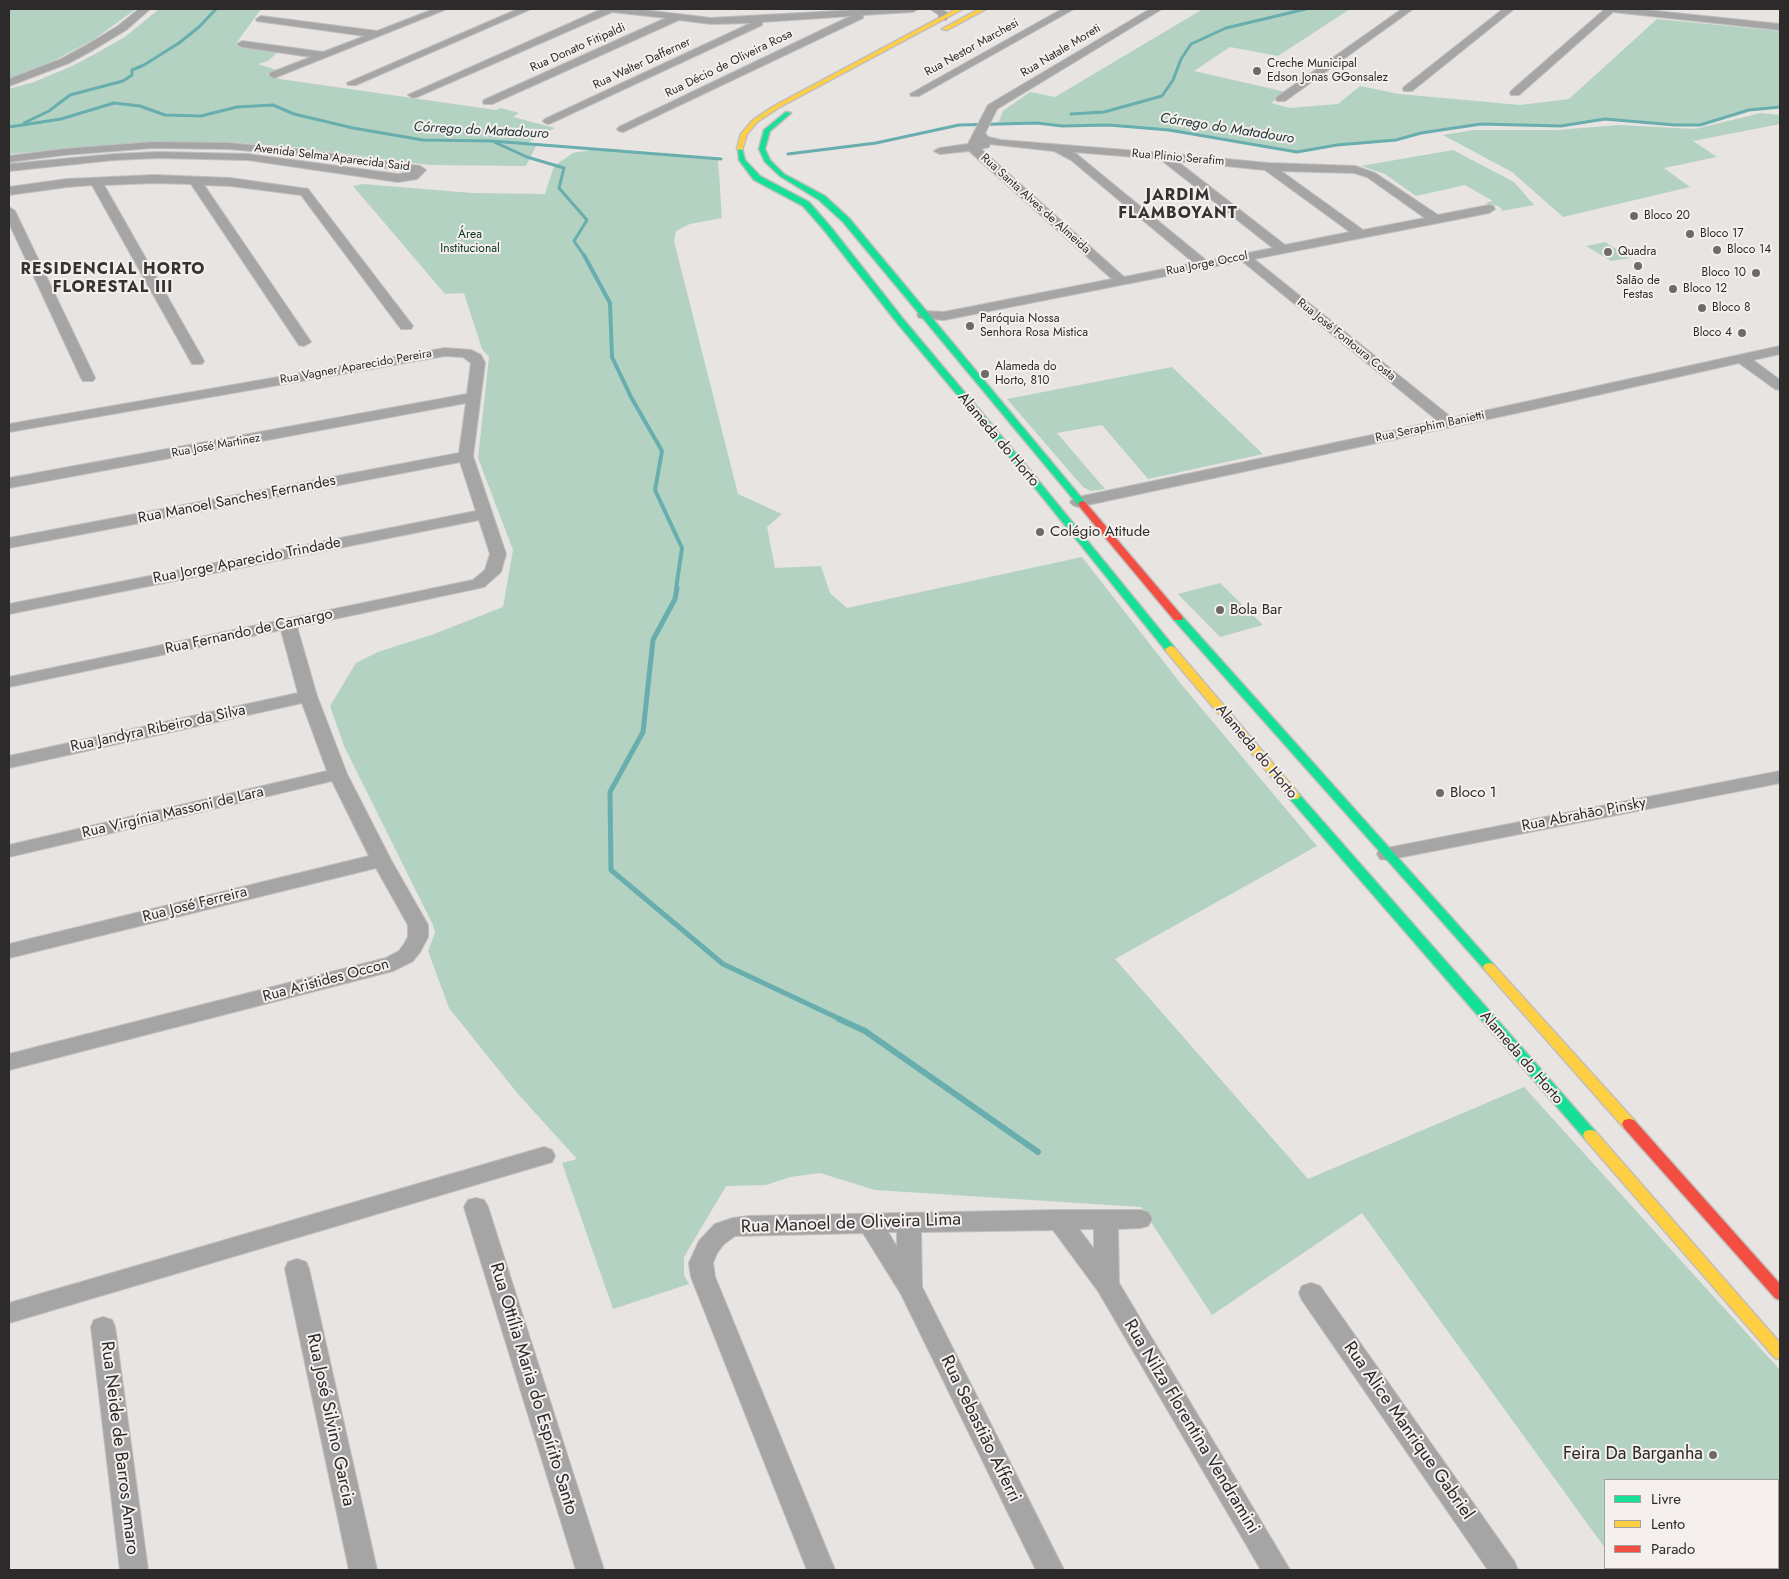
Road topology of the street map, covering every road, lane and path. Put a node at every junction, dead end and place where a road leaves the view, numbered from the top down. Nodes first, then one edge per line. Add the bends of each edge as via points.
1 (145, 9) edge
2 (526, 9) edge
3 (612, 9) edge
4 (913, 9) edge
5 (960, 9) edge
6 (983, 9) edge
7 (1068, 9) edge
8 (1157, 9) edge
9 (1408, 9) edge
10 (1509, 9) edge
11 (1611, 9) edge
12 (409, 10) edge
13 (437, 11) edge
14 (867, 12) junction
15 (938, 13) edge
16 (828, 14) junction
17 (679, 17) junction
18 (768, 18) junction
19 (261, 19) dead end
20 (731, 21) junction
21 (847, 22) junction
22 (1780, 27) edge
23 (745, 29) junction
24 (377, 34) junction
25 (242, 44) dead end
26 (323, 55) junction
27 (274, 75) dead end
28 (9, 83) edge
29 (352, 83) dead end
30 (1408, 89) dead end
31 (915, 94) dead end
32 (1515, 94) dead end
33 (413, 95) dead end
34 (1281, 99) dead end
35 (488, 102) dead end
36 (549, 121) dead end
37 (981, 128) junction
38 (623, 129) dead end
39 (1001, 143) junction
40 (972, 147) junction
41 (1055, 147) junction
42 (940, 151) dead end
43 (1101, 151) junction
44 (1162, 156) junction
45 (9, 159) edge
46 (1206, 160) junction
47 (69, 161) joint
48 (1268, 167) junction
49 (9, 168) edge
50 (1305, 168) junction
51 (1087, 169) junction
52 (1184, 172) junction
53 (195, 180) junction
54 (96, 182) junction
55 (219, 182) junction
56 (1291, 183) junction
57 (9, 191) edge
58 (207, 200) junction
59 (1490, 208) dead end
60 (9, 211) edge
61 (1434, 219) junction
62 (1358, 233) junction
63 (1282, 249) junction
64 (1244, 257) junction
65 (1204, 264) junction
66 (1120, 280) junction
67 (924, 315) junction
68 (406, 326) dead end
69 (304, 342) dead end
70 (1780, 350) edge
71 (1741, 358) junction
72 (197, 361) dead end
73 (88, 378) dead end
74 (1780, 386) edge
75 (472, 402) junction
76 (1449, 423) junction
77 (9, 428) edge
78 (466, 456) junction
79 (1030, 476) junction
80 (9, 483) edge
81 (1078, 502) junction
82 (485, 514) junction
83 (9, 543) edge
84 (488, 578) joint
85 (9, 609) edge
86 (288, 624) junction
87 (9, 682) edge
88 (308, 696) junction
89 (9, 762) edge
90 (338, 774) junction
91 (1780, 777) edge
92 (9, 851) edge
93 (1387, 854) junction
94 (381, 860) junction
95 (9, 951) edge
96 (9, 1062) edge
97 (544, 1156) dead end
98 (476, 1207) dead end
99 (1058, 1219) junction
100 (1106, 1219) junction
101 (1140, 1219) dead end
102 (909, 1221) junction
103 (869, 1222) junction
104 (297, 1269) dead end
105 (1771, 1272) edge
106 (1107, 1284) junction
107 (910, 1288) junction
108 (1311, 1292) dead end
109 (1780, 1294) edge
110 (9, 1312) edge
111 (103, 1327) dead end
112 (1780, 1353) edge
113 (134, 1570) edge
114 (363, 1570) edge
115 (590, 1570) edge
116 (821, 1570) edge
117 (1050, 1570) edge
118 (1276, 1570) edge
119 (1504, 1570) edge

1 - 28 street via 89,48
2 - 29 street
3 - 17 street
3 - 33 street
4 - 14 street
5 - 15 main road
6 - 67 main road, Alameda do Horto via 790,112 768,130 762,149 767,161 778,172 832,205
7 - 31 street, Rua Nestor Marchesi
8 - 37 street, Rua Natale Moreti via 992,107
9 - 34 street
10 - 30 street
11 - 22 street
11 - 32 street
12 - 13 street
13 - 24 street
14 - 16 street
14 - 21 street, Rua Décio de Oliveira Rosa
15 - 79 main road, Alameda do Horto via 776,107 749,127 741,138 739,151 757,178 806,204
16 - 18 street
16 - 21 street
17 - 20 street
17 - 35 street, Rua Donato Fitipaldi
18 - 20 street
18 - 23 street, Rua Walter Dafferner
19 - 24 street
20 - 23 street
21 - 38 street, Rua Décio de Oliveira Rosa
23 - 36 street, Rua Walter Dafferner
24 - 26 street
25 - 26 street
26 - 27 street
37 - 39 street, Rua Plinio Serafim via 984,140
37 - 40 street, Rua Santa Alves de Almeida
39 - 40 street, Rua Plinio Serafim
39 - 41 street, Rua Plinio Serafim
40 - 42 street, Rua Plinio Serafim
40 - 66 street, Rua Santa Alves de Almeida
41 - 43 street, Rua Plinio Serafim
41 - 51 street
43 - 44 street, Rua Plinio Serafim
43 - 51 street via 1086,156
44 - 46 street, Rua Plinio Serafim
44 - 52 street
45 - 47 street, Avenida Selma Aparecida Said via 154,145 230,146 306,153 420,170 413,177 398,178 280,160 206,156 158,155
46 - 48 street, Rua Plinio Serafim
46 - 52 street via 1186,165
47 - 49 street, Avenida Selma Aparecida Said
48 - 50 street, Rua Plinio Serafim
48 - 56 street
50 - 56 street via 1286,175
50 - 61 street, Rua Plinio Serafim via 1355,170 1371,175
51 - 65 street
52 - 63 street
53 - 54 street
53 - 55 street
53 - 58 street
54 - 57 street
54 - 72 street
55 - 58 street
55 - 68 street via 308,194
56 - 62 street
58 - 69 street
59 - 61 street, Rua Jorge Occol
60 - 73 street
61 - 62 street, Rua Jorge Occol
62 - 63 street, Rua Jorge Occol
63 - 64 street, Rua Jorge Occol
64 - 65 street, Rua Jorge Occol
64 - 76 street, Rua José Fontoura Costa
65 - 66 street, Rua Jorge Occol
66 - 67 street, Rua Jorge Occol via 944,316
67 - 81 main road, Alameda do Horto
70 - 71 street, Rua Seraphim Banietti
71 - 74 street
71 - 76 street, Rua Seraphim Banietti
75 - 77 street, Rua Vagner Aparecido Pereira via 476,358 466,353 445,352
75 - 78 street, Rua Vagner Aparecido Pereira
75 - 80 street, Rua José Martinez via 423,407
76 - 81 street, Rua Seraphim Banietti
78 - 82 street, Rua Vagner Aparecido Pereira
78 - 83 street, Rua Manoel Sanches Fernandes
79 - 81 main road via 1052,498
79 - 112 main road, Alameda do Horto via 1294,796
81 - 93 main road, Alameda do Horto
82 - 84 street, Rua Vagner Aparecido Pereira via 498,554
82 - 85 street, Rua Jorge Aparecido Trindade
84 - 86 street, Rua Fernando de Camargo via 467,586
86 - 87 street, Rua Fernando de Camargo
86 - 88 street, Rua Aristides Occon
88 - 89 street, Rua Jandyra Ribeiro da Silva
88 - 90 street, Rua Aristides Occon
90 - 92 street, Rua Virgínia Massoni de Lara
90 - 94 street, Rua Aristides Occon
91 - 93 street, Rua Abrahão Pinsky
93 - 105 main road, Alameda do Horto
94 - 95 street, Rua José Ferreira
94 - 96 street, Rua Aristides Occon via 418,926 413,947 393,964
97 - 110 street
98 - 115 street, Rua Ottília Maria do Espírito Santo
99 - 100 street, Rua Manoel de Oliveira Lima
99 - 102 street, Rua Manoel de Oliveira Lima
99 - 106 street, Rua Nilza Florentina Vendramini
100 - 101 street, Rua Manoel de Oliveira Lima
100 - 106 street, Rua Nilza Florentina Vendramini
102 - 103 street, Rua Manoel de Oliveira Lima
102 - 107 street, Rua Sebastião Afferri
103 - 107 street, Rua Sebastião Afferri
103 - 116 street, Rua Manoel de Oliveira Lima via 733,1227 716,1237 701,1262 702,1277
104 - 114 street, Rua José Silvino Garcia
105 - 109 main road, Alameda do Horto
106 - 118 street, Rua Nilza Florentina Vendramini
107 - 117 street, Rua Sebastião Afferri
108 - 119 street, Rua Alice Manrique Gabriel
111 - 113 street, Rua Neide de Barros Amaro

